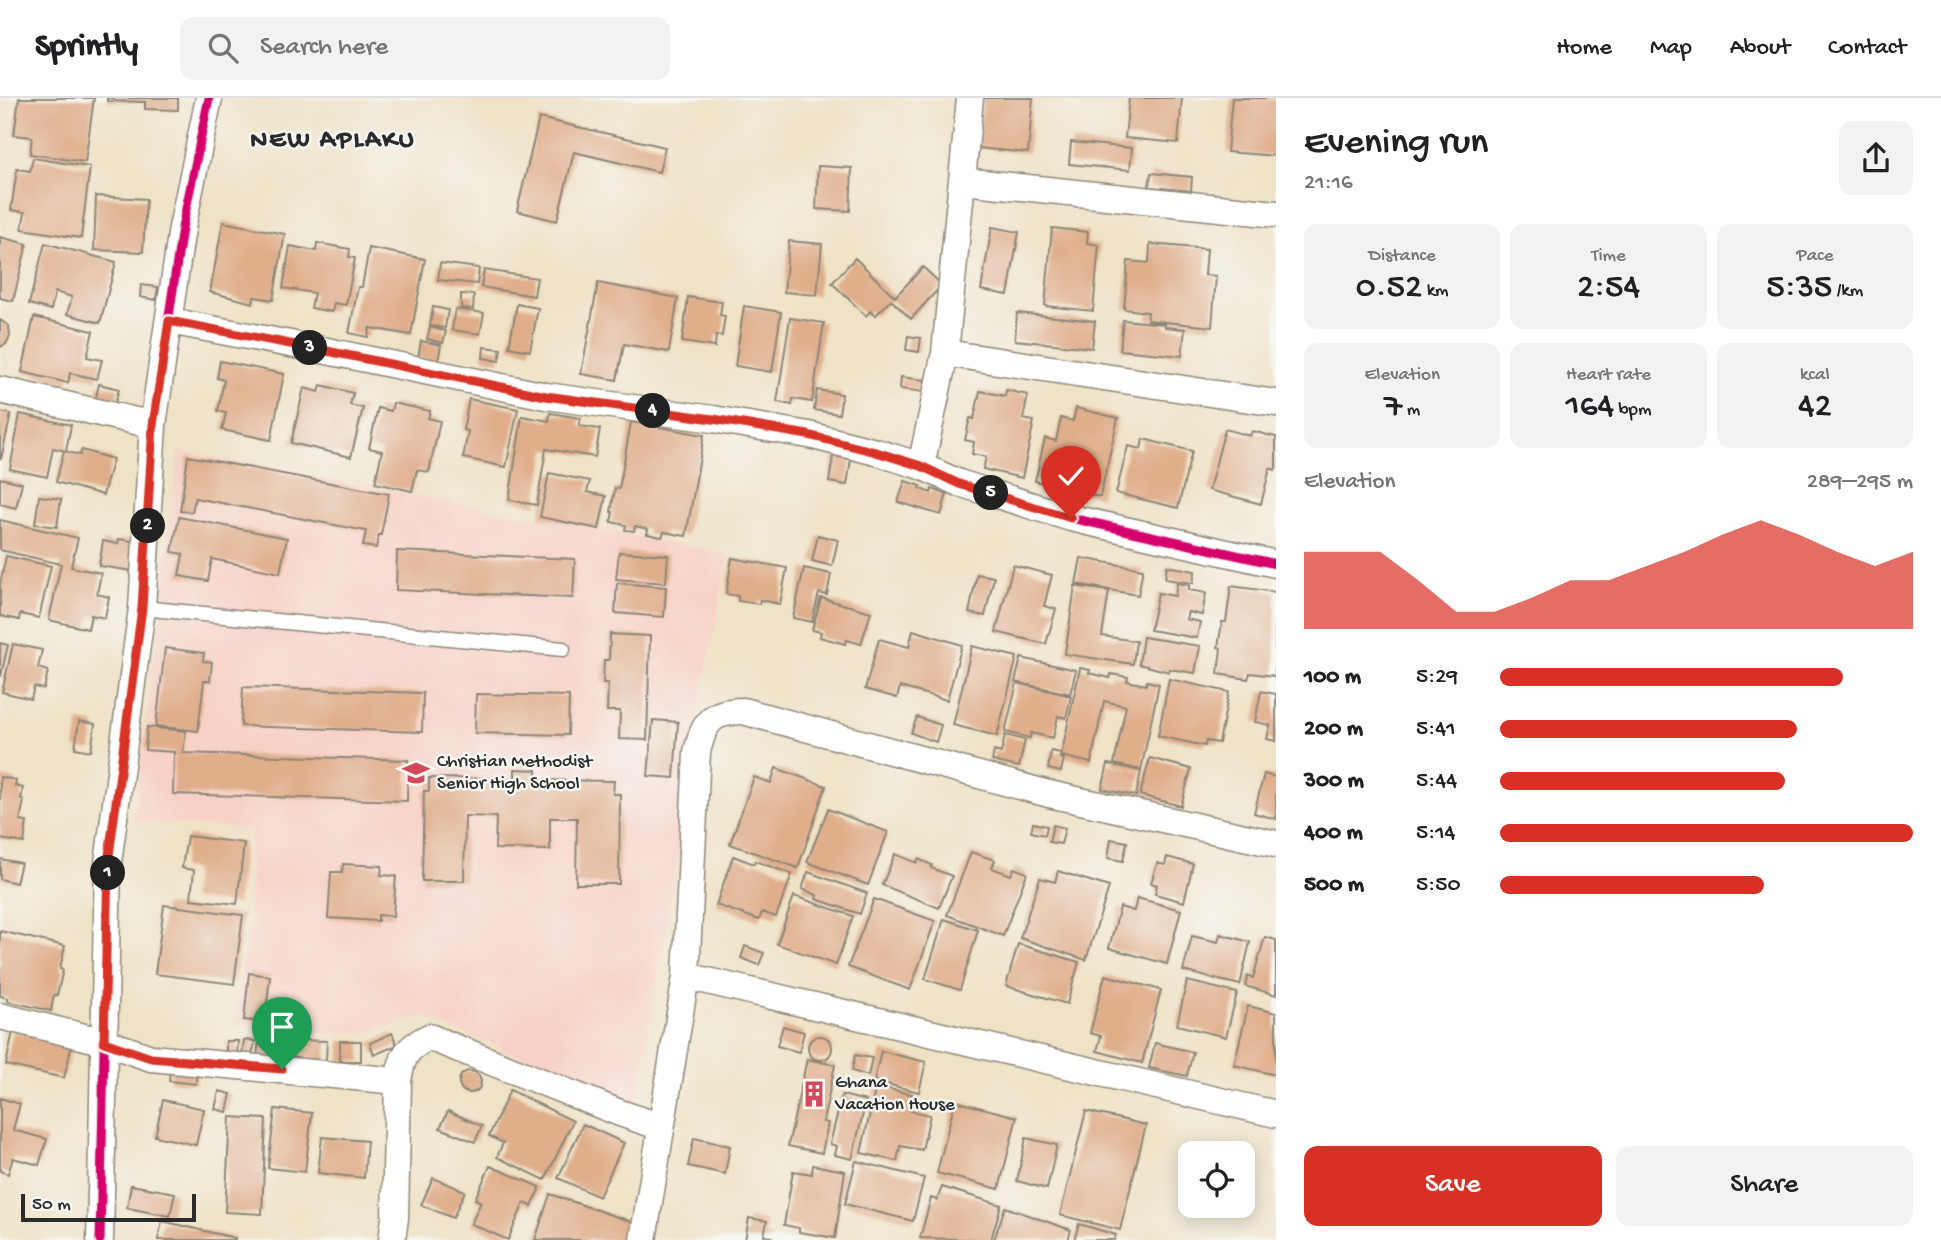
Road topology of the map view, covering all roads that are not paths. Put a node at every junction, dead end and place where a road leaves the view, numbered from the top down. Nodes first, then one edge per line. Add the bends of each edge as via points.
1 (209, 98) edge
2 (970, 98) edge
3 (963, 181) junction
4 (1276, 214) edge
5 (169, 321) junction
6 (946, 353) junction
7 (0, 390) edge
8 (1276, 403) edge
9 (153, 425) junction
10 (921, 466) junction
11 (1276, 564) edge
12 (142, 608) junction
13 (563, 649) dead end
14 (1276, 844) edge
15 (686, 976) junction
16 (0, 1016) edge
17 (104, 1042) junction
18 (398, 1081) junction
19 (1276, 1114) edge
20 (661, 1127) junction
21 (100, 1240) edge
22 (391, 1240) edge
23 (643, 1240) edge

1 - 5 street via 182,228
2 - 3 street
3 - 4 street
3 - 6 street
5 - 9 street
5 - 10 street via 546,396 808,435
6 - 8 street
6 - 10 street
7 - 9 street
9 - 12 street
10 - 11 street via 959,484 1071,518
12 - 13 lane
12 - 17 street via 108,863
14 - 15 street via 1049,794 743,711 726,712 705,724 697,752
15 - 19 street
15 - 20 street
16 - 17 street
17 - 18 street via 151,1058
17 - 21 street
18 - 20 street via 401,1061 412,1045 429,1037
18 - 22 street
20 - 23 street

